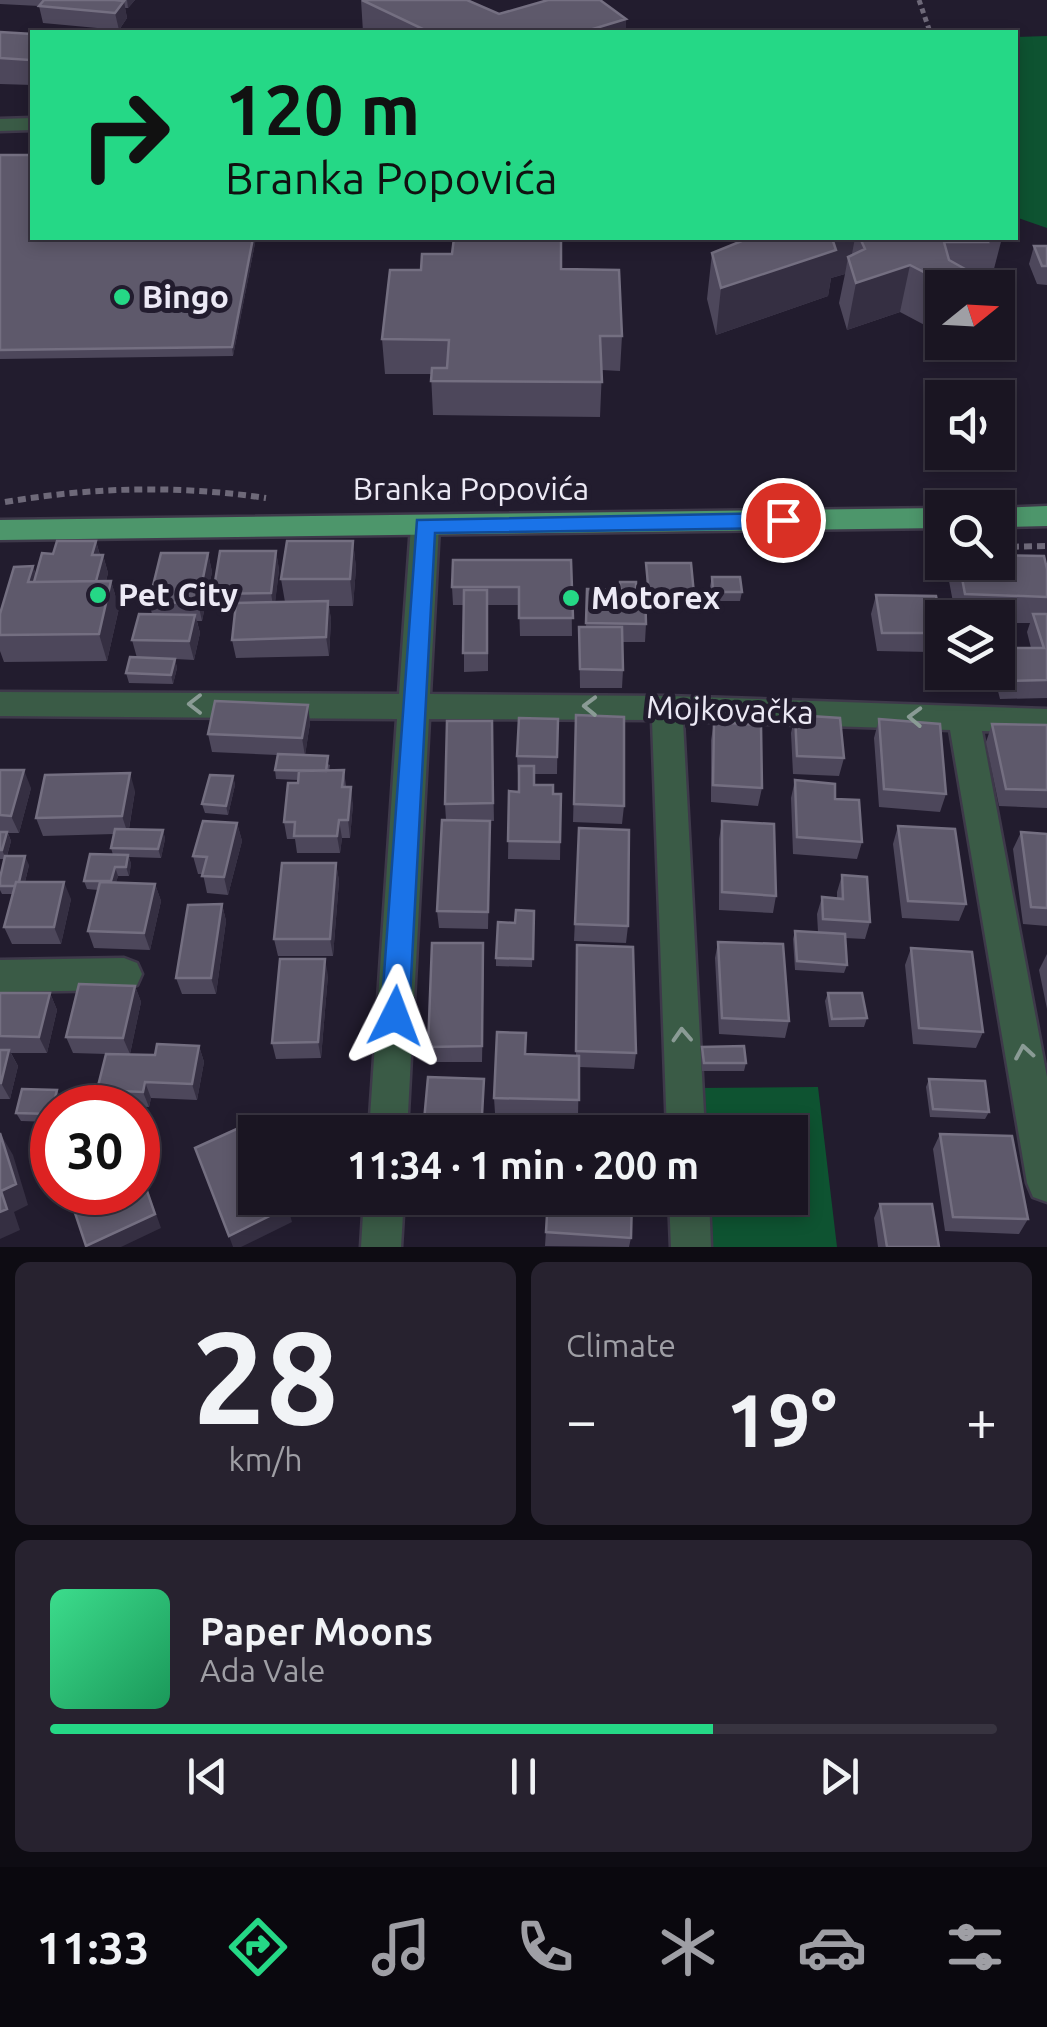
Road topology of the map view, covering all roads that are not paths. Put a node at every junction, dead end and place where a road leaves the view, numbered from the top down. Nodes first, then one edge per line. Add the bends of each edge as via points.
1 (0, 124) edge
2 (30, 124) edge
3 (1047, 516) edge
4 (1015, 517) edge
5 (925, 518) edge
6 (425, 526) junction
7 (0, 530) edge
8 (0, 704) edge
9 (412, 704) junction
10 (667, 708) junction
11 (964, 719) junction
12 (1047, 721) edge
13 (124, 974) dead end
14 (0, 976) edge
15 (389, 1115) edge
16 (685, 1115) edge
17 (1047, 1183) edge
18 (383, 1215) edge
19 (690, 1215) edge
20 (381, 1247) edge
21 (691, 1247) edge

1 - 2 street
3 - 4 main road
5 - 6 main road, Branka Popovića
6 - 7 main road, Branka Popovića
6 - 9 street
9 -> 8 street, Mojkovačka
10 -> 9 street, Mojkovačka
9 - 15 street
11 -> 10 street, Mojkovačka
16 -> 10 street
11 - 12 street, Mojkovačka
17 -> 11 street
13 - 14 street
18 - 20 street
19 - 21 street

